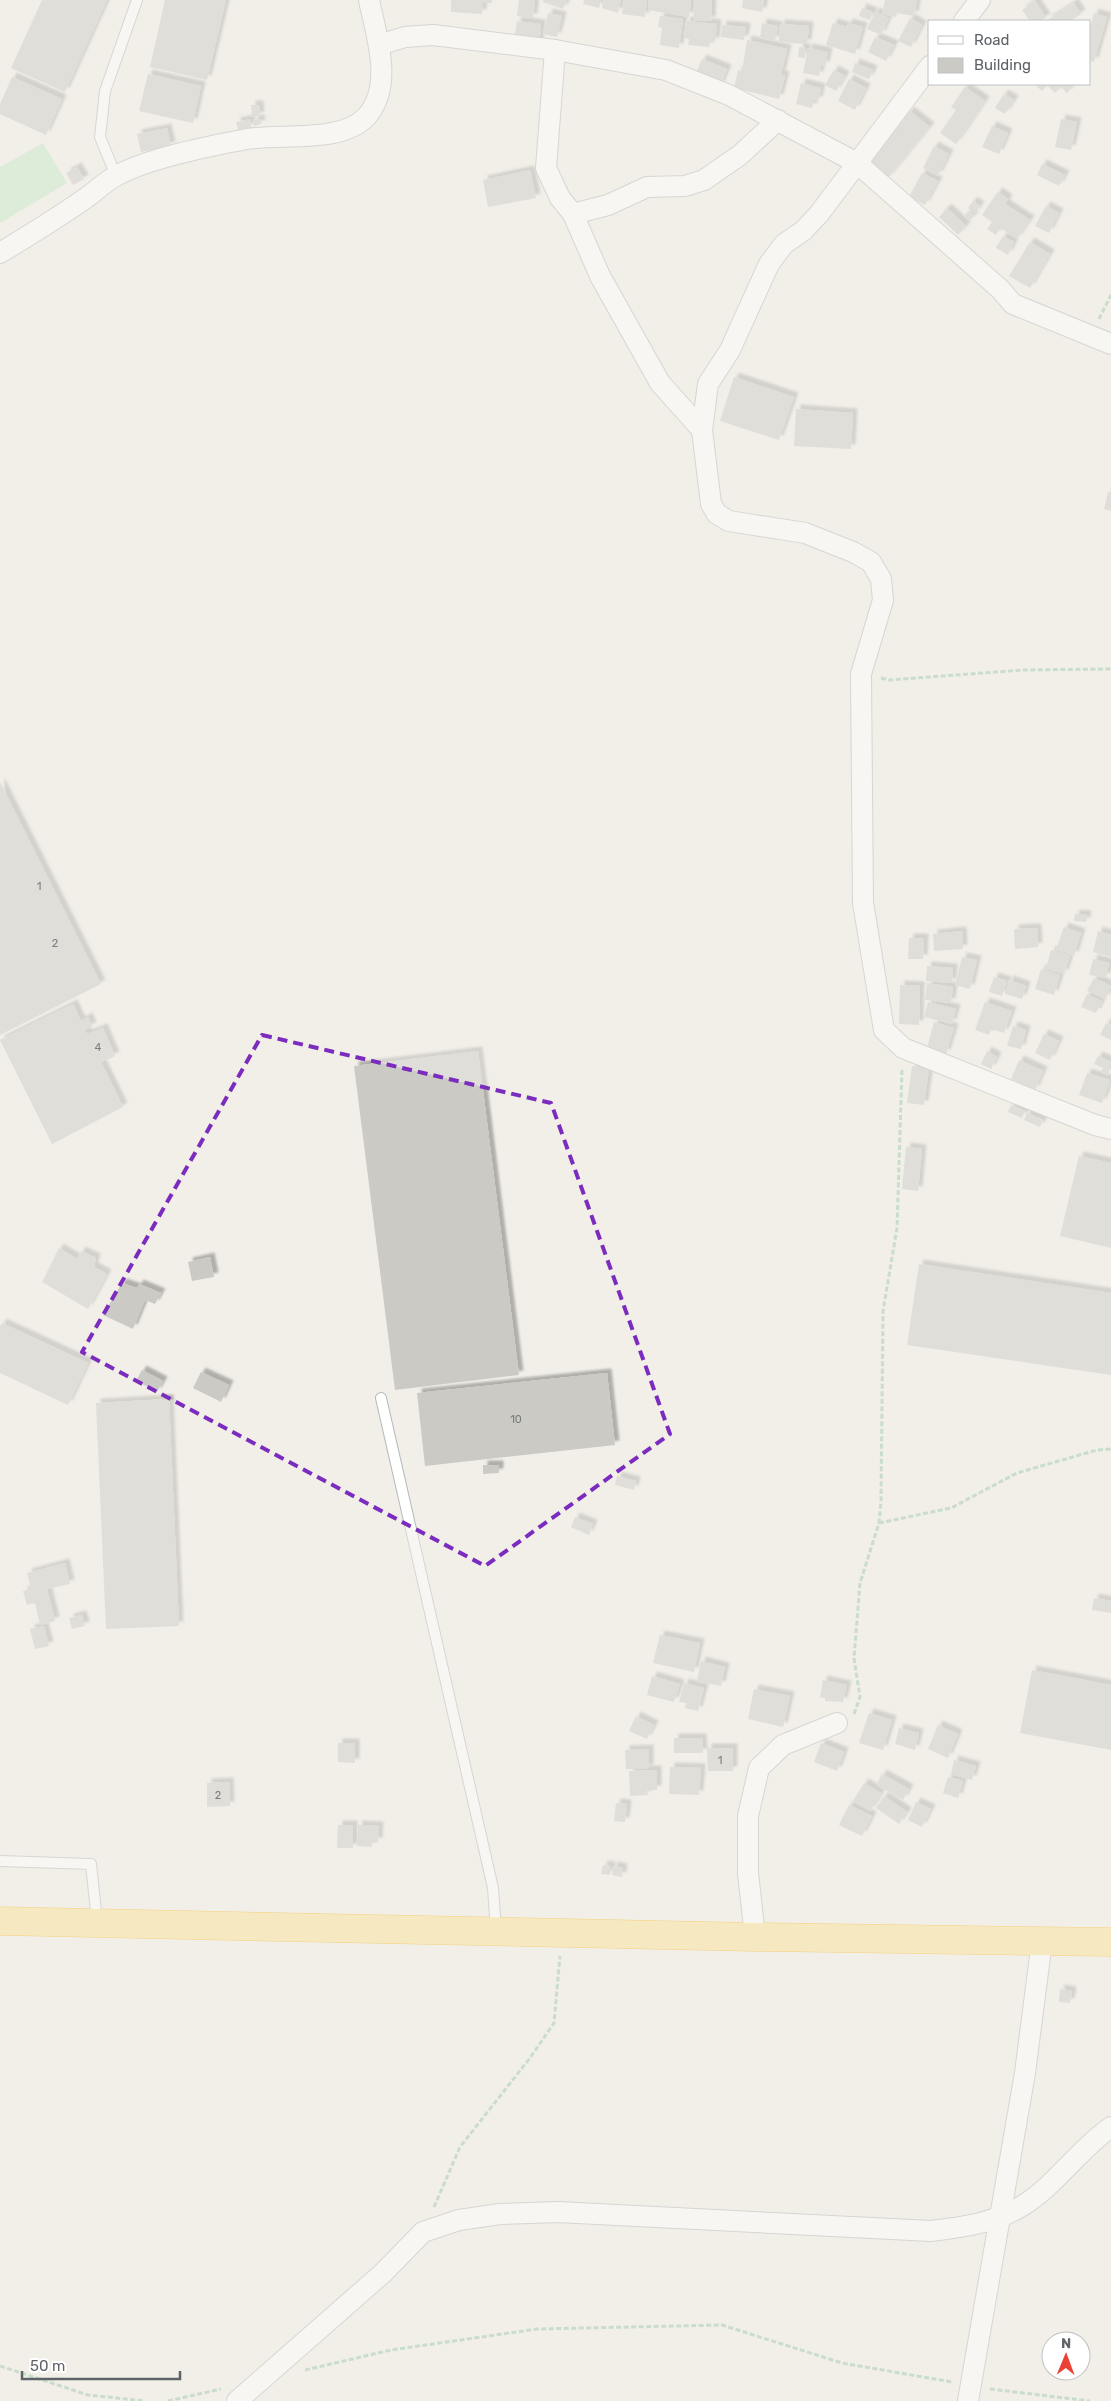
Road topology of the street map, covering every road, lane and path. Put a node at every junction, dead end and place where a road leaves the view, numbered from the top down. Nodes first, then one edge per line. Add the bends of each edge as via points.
1 (137, 0) edge
2 (369, 0) edge
3 (980, 0) edge
4 (965, 20) edge
5 (379, 45) junction
6 (555, 50) junction
7 (928, 69) edge
8 (778, 120) junction
9 (857, 163) junction
10 (116, 176) junction
11 (572, 214) junction
12 (0, 253) edge
13 (1111, 344) edge
14 (702, 430) junction
15 (1111, 669) edge
16 (860, 674) junction
17 (903, 1048) junction
18 (1111, 1129) edge
19 (381, 1398) dead end
20 (1111, 1449) edge
21 (879, 1524) junction
22 (837, 1723) joint
23 (0, 1861) edge
24 (0, 1921) edge
25 (97, 1921) junction
26 (496, 1931) junction
27 (562, 1933) junction
28 (755, 1937) junction
29 (1042, 1941) junction
30 (1111, 1942) edge
31 (1111, 2127) edge
32 (1001, 2216) junction
33 (423, 2232) junction
34 (0, 2366) edge
35 (298, 2371) dead end
36 (969, 2393) edge
37 (230, 2395) edge
38 (145, 2401) edge
39 (168, 2401) edge
40 (1090, 2401) edge

1 - 10 lane via 105,91 100,137
2 - 5 street
3 - 4 street
5 - 6 street via 406,37 433,35
5 - 10 street via 380,90 375,107 354,126 303,137 249,139 151,162
6 - 8 street via 666,70 729,95
6 - 11 street via 546,168 560,198
7 - 9 street
8 - 9 street
8 - 11 street via 740,156 704,180 685,186 647,187 608,205
9 - 13 street via 1013,304
9 - 14 street via 818,214 803,231 784,244 769,264 730,350 708,384
10 - 12 street
11 - 14 street via 600,276 660,383
14 - 16 street via 711,504 717,514 730,521 806,533 871,562 881,578 882,600
15 - 16 path via 1023,670 889,680
16 - 17 street via 863,903 884,1030
17 - 18 street via 1095,1126
17 - 21 path via 897,1228 883,1311
19 - 26 lane via 493,1888
20 - 21 path via 1017,1473 952,1508
21 - 22 path via 860,1583 854,1658 860,1697 854,1714
22 - 28 street via 783,1746 759,1768 748,1816 748,1873
23 - 25 lane via 91,1864
24 - 25 highway
25 - 26 highway
26 - 27 highway
27 - 28 highway
27 - 33 path via 554,2023 460,2147
28 - 29 highway
29 - 30 highway
29 - 32 street via 1025,2073
31 - 32 street via 1024,2205
32 - 33 street via 972,2226 931,2231 558,2212 500,2214 459,2220
32 - 36 street
33 - 37 street via 383,2273
34 - 38 path via 88,2395
35 - 36 path via 391,2350 537,2329 722,2325 842,2363
36 - 40 path
37 - 39 path

